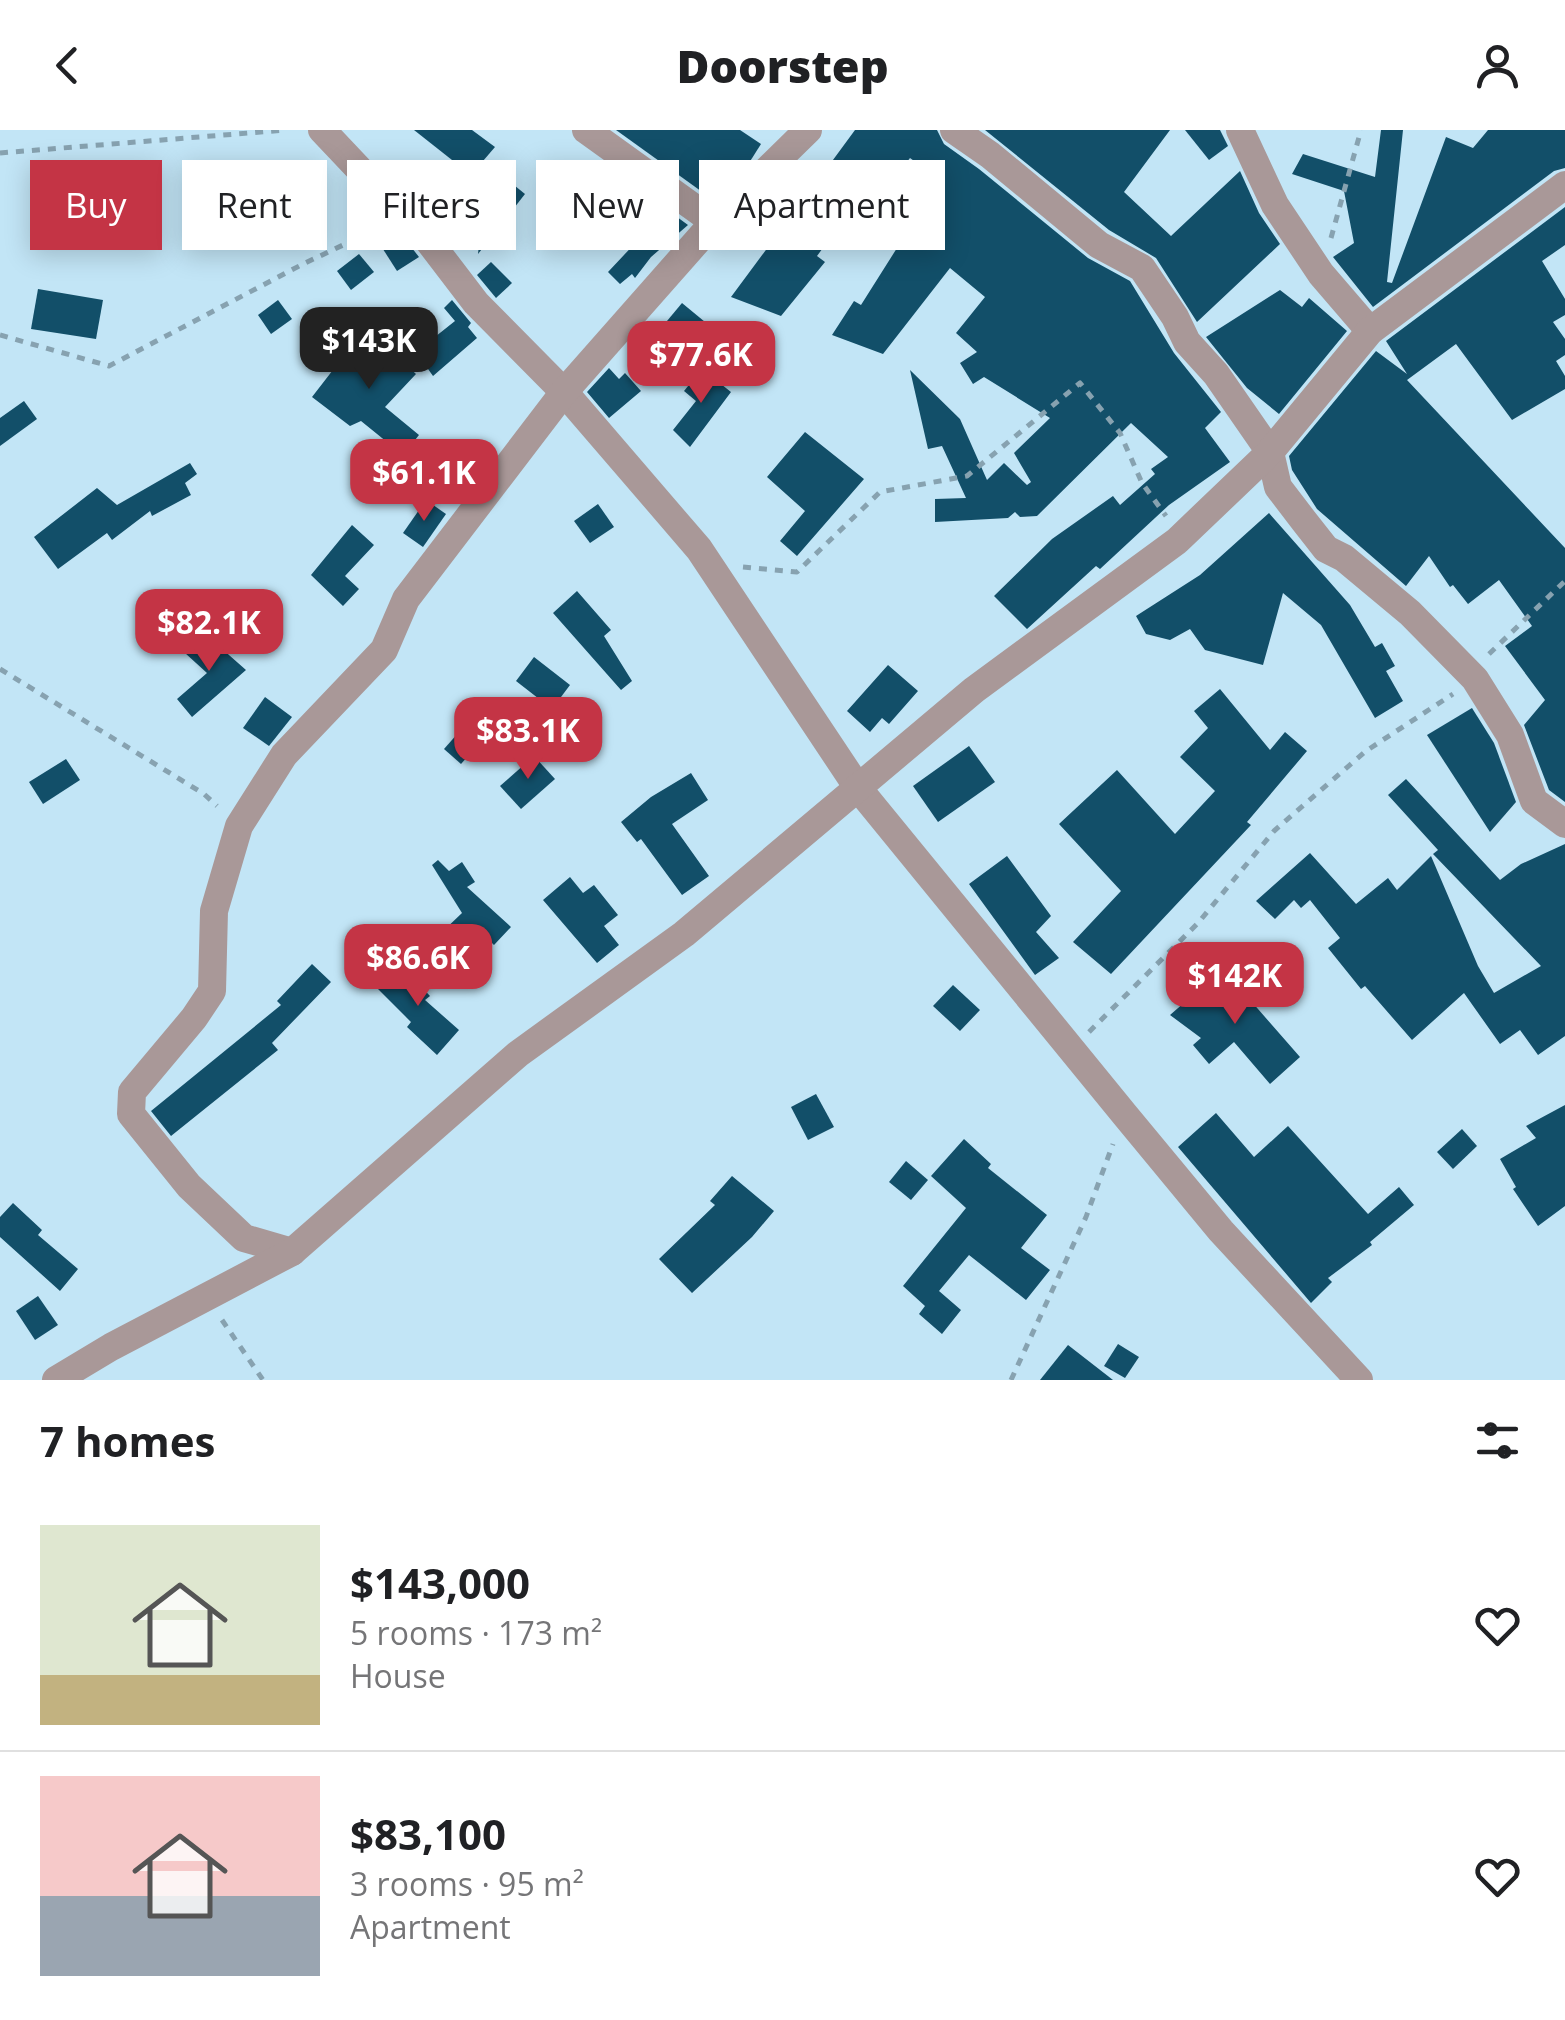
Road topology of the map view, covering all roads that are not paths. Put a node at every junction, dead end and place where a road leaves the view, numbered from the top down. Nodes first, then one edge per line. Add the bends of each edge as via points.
1 (322, 130) edge
2 (586, 130) edge
3 (808, 130) edge
4 (954, 130) edge
5 (1240, 130) edge
6 (777, 160) edge
7 (1565, 185) edge
8 (699, 211) edge
9 (699, 239) edge
10 (1370, 331) junction
11 (564, 392) junction
12 (1270, 452) junction
13 (858, 788) junction
14 (1565, 824) edge
15 (292, 1252) junction
16 (56, 1380) edge
17 (1359, 1380) edge

1 - 11 street via 408,214 476,302
2 - 8 street
3 - 6 street
4 - 12 street via 1100,245 1142,268 1187,342
5 - 10 street via 1275,205
7 - 10 street
9 - 11 street
10 - 12 street
11 - 13 street via 710,564
11 - 15 street via 406,598 384,650 284,755 238,826 214,910 212,991 132,1092 131,1114 189,1186 244,1238
12 - 13 street via 1177,541 974,690
12 - 14 street via 1278,487 1326,549 1410,613 1474,680 1510,735 1534,801
13 - 15 street via 684,934 518,1054
13 - 17 street via 1220,1231
15 - 16 street

